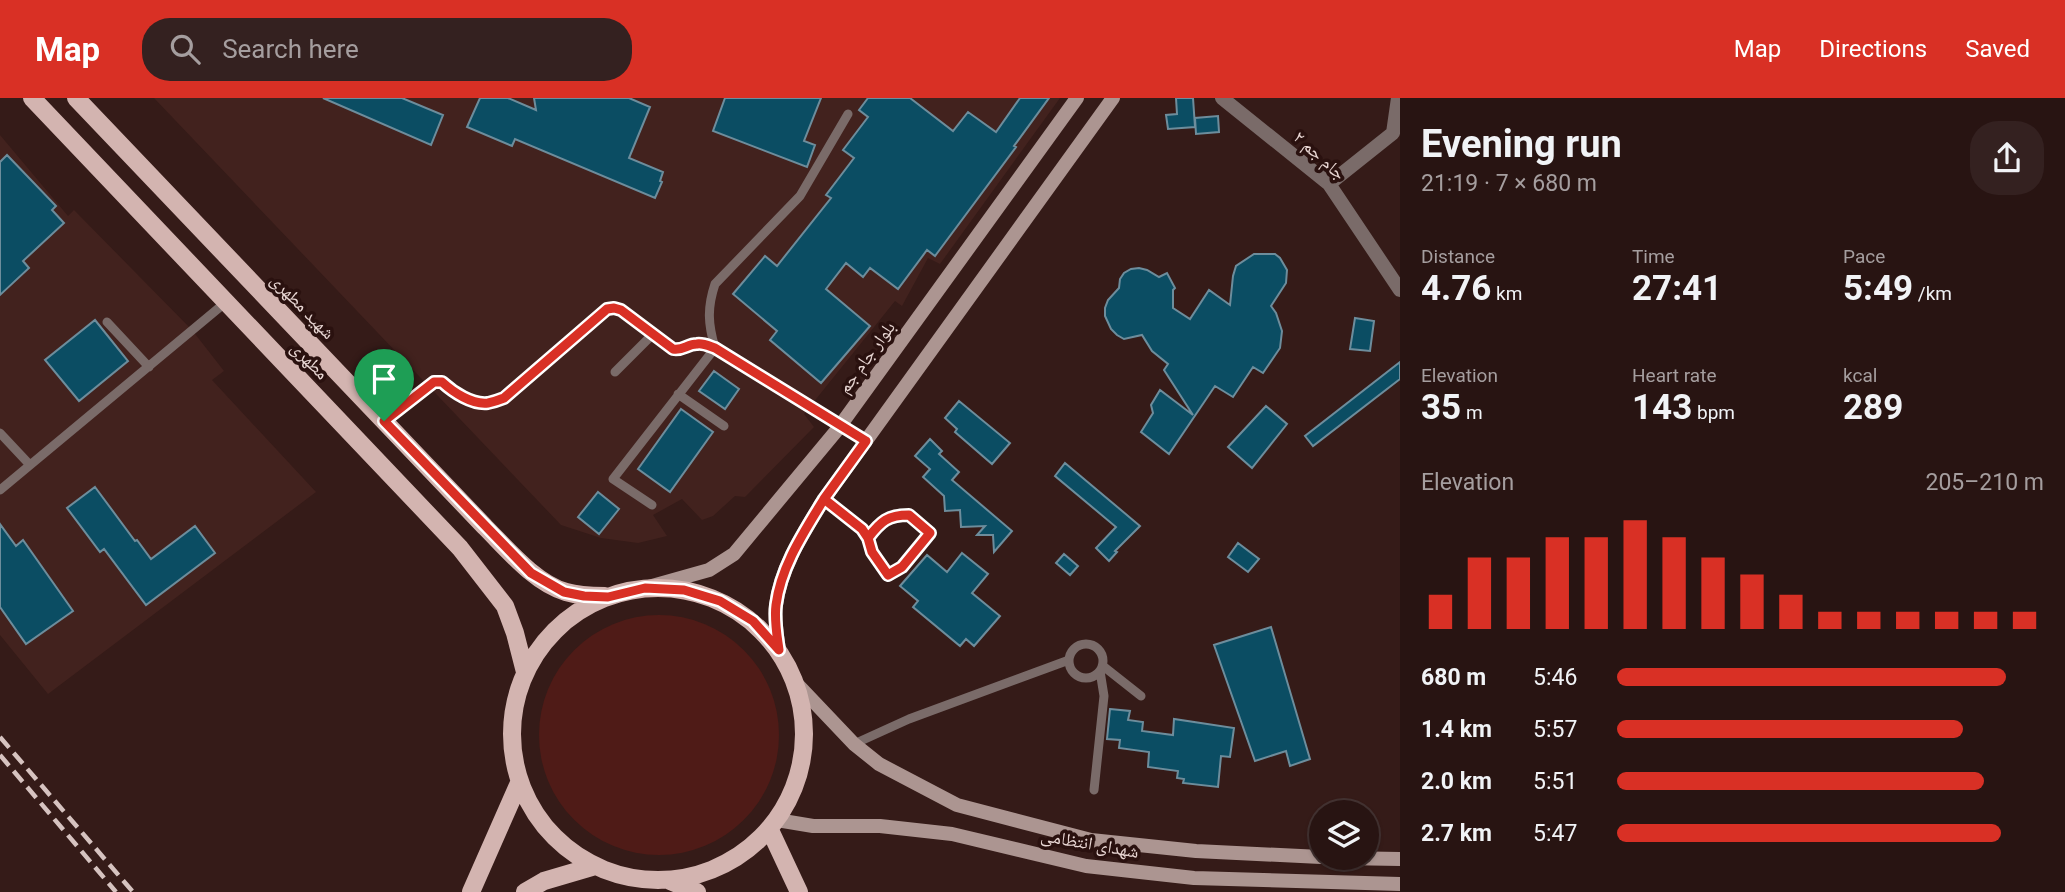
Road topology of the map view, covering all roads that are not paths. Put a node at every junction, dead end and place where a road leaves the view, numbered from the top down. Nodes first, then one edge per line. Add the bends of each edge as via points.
1 (32, 98) edge
2 (76, 98) edge
3 (1077, 98) edge
4 (1113, 98) edge
5 (1222, 98) edge
6 (1398, 98) edge
7 (848, 114) dead end
8 (1329, 184) junction
9 (1400, 290) edge
10 (226, 302) junction
11 (107, 322) dead end
12 (653, 334) junction
13 (715, 348) junction
14 (149, 367) junction
15 (615, 372) dead end
16 (678, 394) junction
17 (384, 421) junction
18 (841, 425) junction
19 (724, 426) dead end
20 (0, 433) edge
21 (866, 441) junction
22 (30, 465) junction
23 (0, 490) edge
24 (824, 499) junction
25 (652, 505) dead end
26 (868, 538) junction
27 (645, 588) junction
28 (608, 597) junction
29 (779, 650) junction
30 (1069, 660) junction
31 (1102, 669) junction
32 (525, 671) junction
33 (797, 684) junction
34 (1141, 695) dead end
35 (854, 744) junction
36 (519, 783) junction
37 (1094, 790) dead end
38 (773, 825) junction
39 (1281, 856) junction
40 (1309, 857) edge
41 (1379, 859) edge
42 (1400, 859) edge
43 (595, 866) junction
44 (1280, 880) junction
45 (670, 881) junction
46 (1400, 884) edge
47 (471, 892) edge
48 (525, 892) edge
49 (697, 892) edge
50 (799, 892) edge

1 - 10 main road, مطهری
2 - 17 main road, شهید مطهری
3 - 18 main road, بلوار جام جم
4 - 21 main road
5 - 8 street, جام جم ۲
6 - 8 street via 1393,133
7 - 13 lane via 800,196 715,284 709,303
8 - 9 street, جام جم ۲
10 - 14 lane
10 - 32 main road, مطهری via 460,548 505,606
11 - 14 lane
12 - 13 lane via 681,351 701,343
12 - 15 lane
12 - 17 lane via 621,310 607,309 504,398 475,402 442,382 434,382
13 - 16 lane
13 - 18 lane
14 - 22 lane
16 - 19 lane
16 - 25 lane via 613,479
17 - 28 main road, شهید مطهری via 531,573 564,592
18 - 21 lane
18 - 27 main road, بلوار جام جم via 734,554 709,570
20 - 22 lane
21 - 24 main road
22 - 23 lane
24 - 26 lane
24 - 29 main road via 782,577 776,611
26 - 26 lane via 888,575 902,567 930,533 909,515 894,515
27 - 28 main road
27 - 29 main road via 684,590 720,601 753,621
28 - 32 main road via 574,614 546,639
29 - 33 main road
30 - 31 lane via 1080,677 1091,678
30 - 31 lane via 1073,649 1089,643 1103,654
30 - 35 lane
31 - 34 lane
31 - 37 lane via 1104,696
32 - 36 main road via 514,708 512,746
33 - 35 main road, شهدای انتظامی
33 - 38 main road via 805,721 804,760 792,796
35 - 39 main road, شهدای انتظامی via 879,764 957,805 1091,840
36 - 43 main road via 537,817 562,845
36 - 47 main road
38 - 44 main road, شهدای انتظامی via 880,826 952,834 1086,866 1195,878
38 - 45 main road via 742,855 708,872
38 - 50 main road
39 - 40 main road, شهدای انتظامی
39 - 44 main road
41 - 42 main road
43 - 45 main road via 631,878
43 - 48 main road via 544,881
44 - 46 main road, شهدای انتظامی
45 - 49 main road

